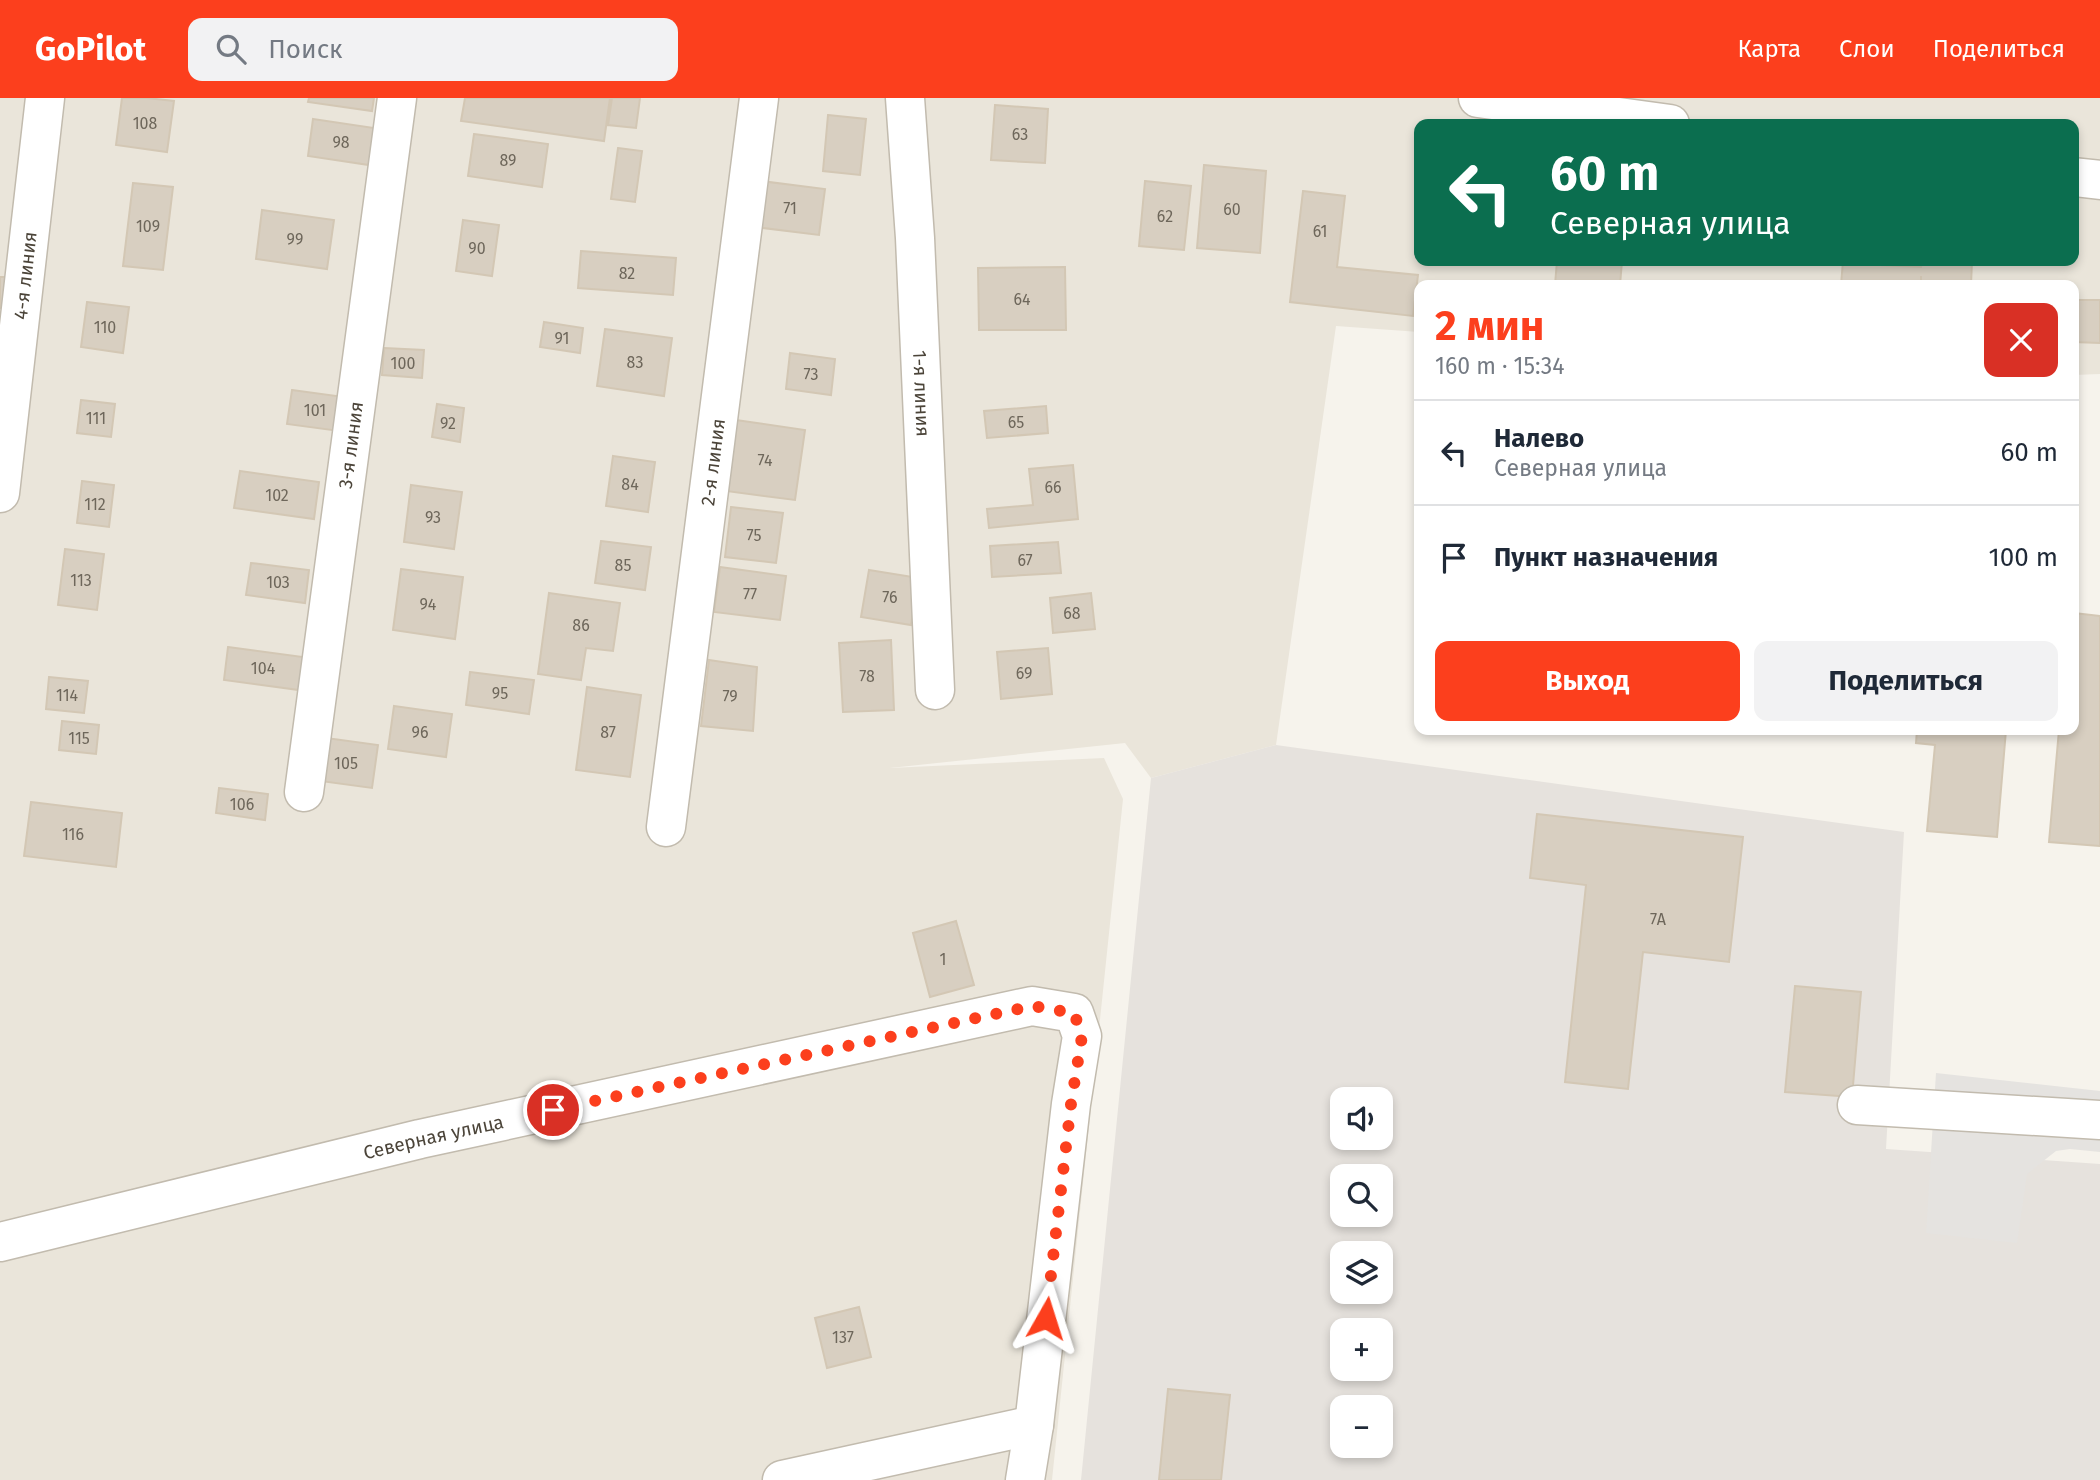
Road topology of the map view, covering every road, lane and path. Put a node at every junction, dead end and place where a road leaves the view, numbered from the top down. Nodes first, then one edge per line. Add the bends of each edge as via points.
1 (45, 98) edge
2 (397, 98) edge
3 (759, 98) edge
4 (905, 98) edge
5 (1478, 98) edge
6 (1633, 119) edge
7 (2079, 178) edge
8 (2100, 180) edge
9 (0, 494) edge
10 (935, 690) dead end
11 (304, 792) dead end
12 (666, 827) dead end
13 (1857, 1105) dead end
14 (2100, 1119) edge
15 (0, 1242) edge
16 (1034, 1425) junction
17 (782, 1480) edge
18 (1025, 1480) edge

1 - 9 street, 4-я линия
2 - 11 street, 3-я линия
3 - 12 street, 2-я линия
4 - 10 street, 1-я линия
5 - 6 street
7 - 8 street
13 - 14 street
15 - 16 street, Северная улица via 420,1139 1032,1006 1074,1013 1082,1036
16 - 17 street
16 - 18 street

